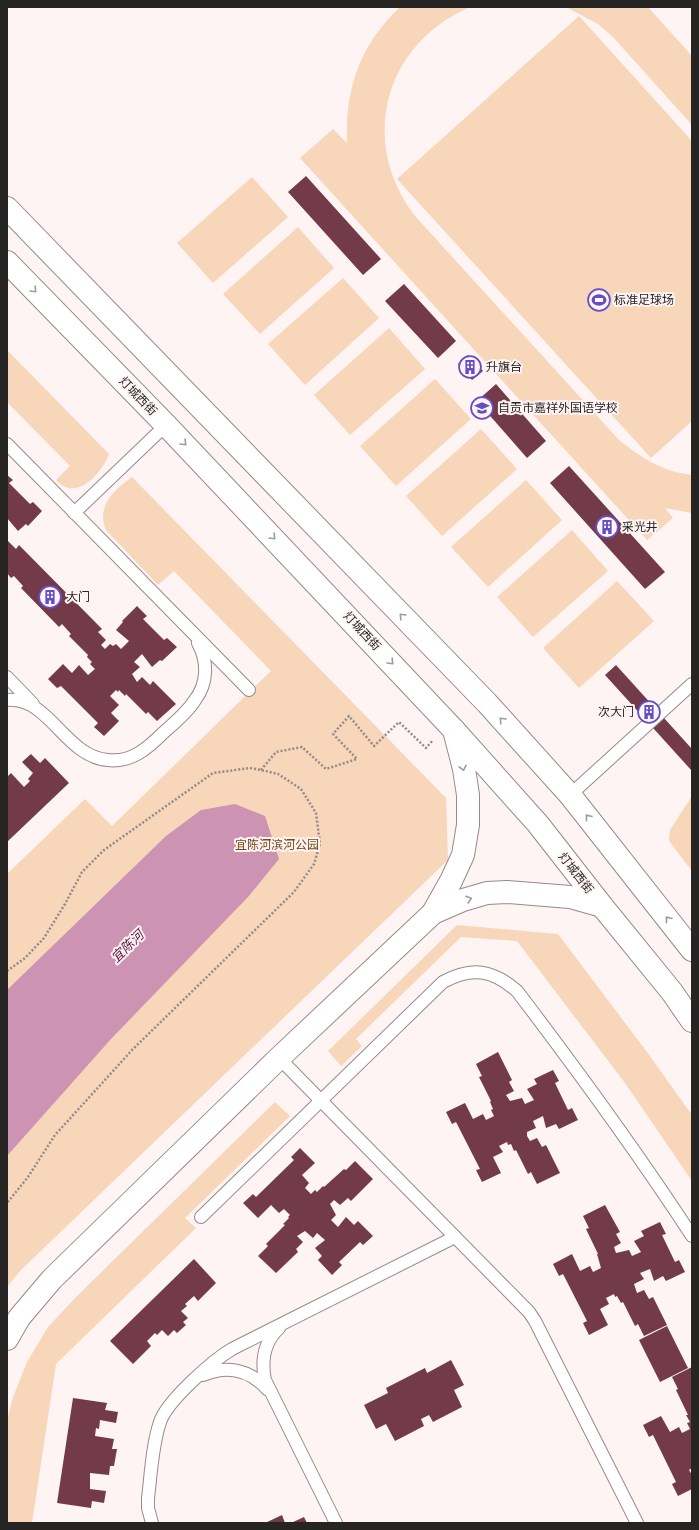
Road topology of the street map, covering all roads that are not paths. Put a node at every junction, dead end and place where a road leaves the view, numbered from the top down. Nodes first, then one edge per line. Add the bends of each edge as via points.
1 (7, 208) edge
2 (7, 262) edge
3 (166, 425) junction
4 (7, 444) edge
5 (74, 513) junction
6 (192, 633) junction
7 (7, 677) edge
8 (692, 684) edge
9 (248, 690) dead end
10 (7, 700) edge
11 (44, 715) junction
12 (451, 728) junction
13 (570, 794) junction
14 (602, 906) junction
15 (433, 913) junction
16 (692, 950) edge
17 (692, 1021) edge
18 (280, 1058) junction
19 (321, 1101) junction
20 (201, 1217) dead end
21 (692, 1236) edge
22 (455, 1237) junction
23 (285, 1322) junction
24 (7, 1339) edge
25 (195, 1380) junction
26 (269, 1391) junction
27 (152, 1523) edge
28 (336, 1523) edge
29 (637, 1523) edge

13 -> 1 street via 487,703
2 -> 3 street, 灯城西街
3 - 5 lane
3 -> 12 street, 灯城西街 via 371,640
4 - 5 lane
5 - 6 lane
6 - 9 lane
6 - 11 lane via 205,664 205,678 199,693 150,746 137,755 119,760 93,758 76,748
7 - 11 lane
8 - 13 lane
10 - 11 lane via 30,705
12 - 14 street, 灯城西街 via 538,824
12 -> 15 street via 464,769 468,795 468,825 463,855
16 -> 13 street
15 -> 14 street via 487,893 507,892 570,897
14 - 17 street, 灯城西街 via 672,992
15 - 18 street
18 - 19 lane
18 - 24 street via 52,1279 19,1318
19 - 20 lane
19 - 21 lane via 443,982 462,973 495,975 505,980 522,997 599,1100
19 - 22 lane
22 - 23 lane
22 - 29 lane via 535,1321
23 - 25 lane via 223,1354
23 - 26 lane via 271,1337 263,1358 262,1369
25 - 26 lane via 219,1370 240,1371 257,1379
25 - 27 lane via 171,1403 160,1421 148,1498
26 - 28 lane

